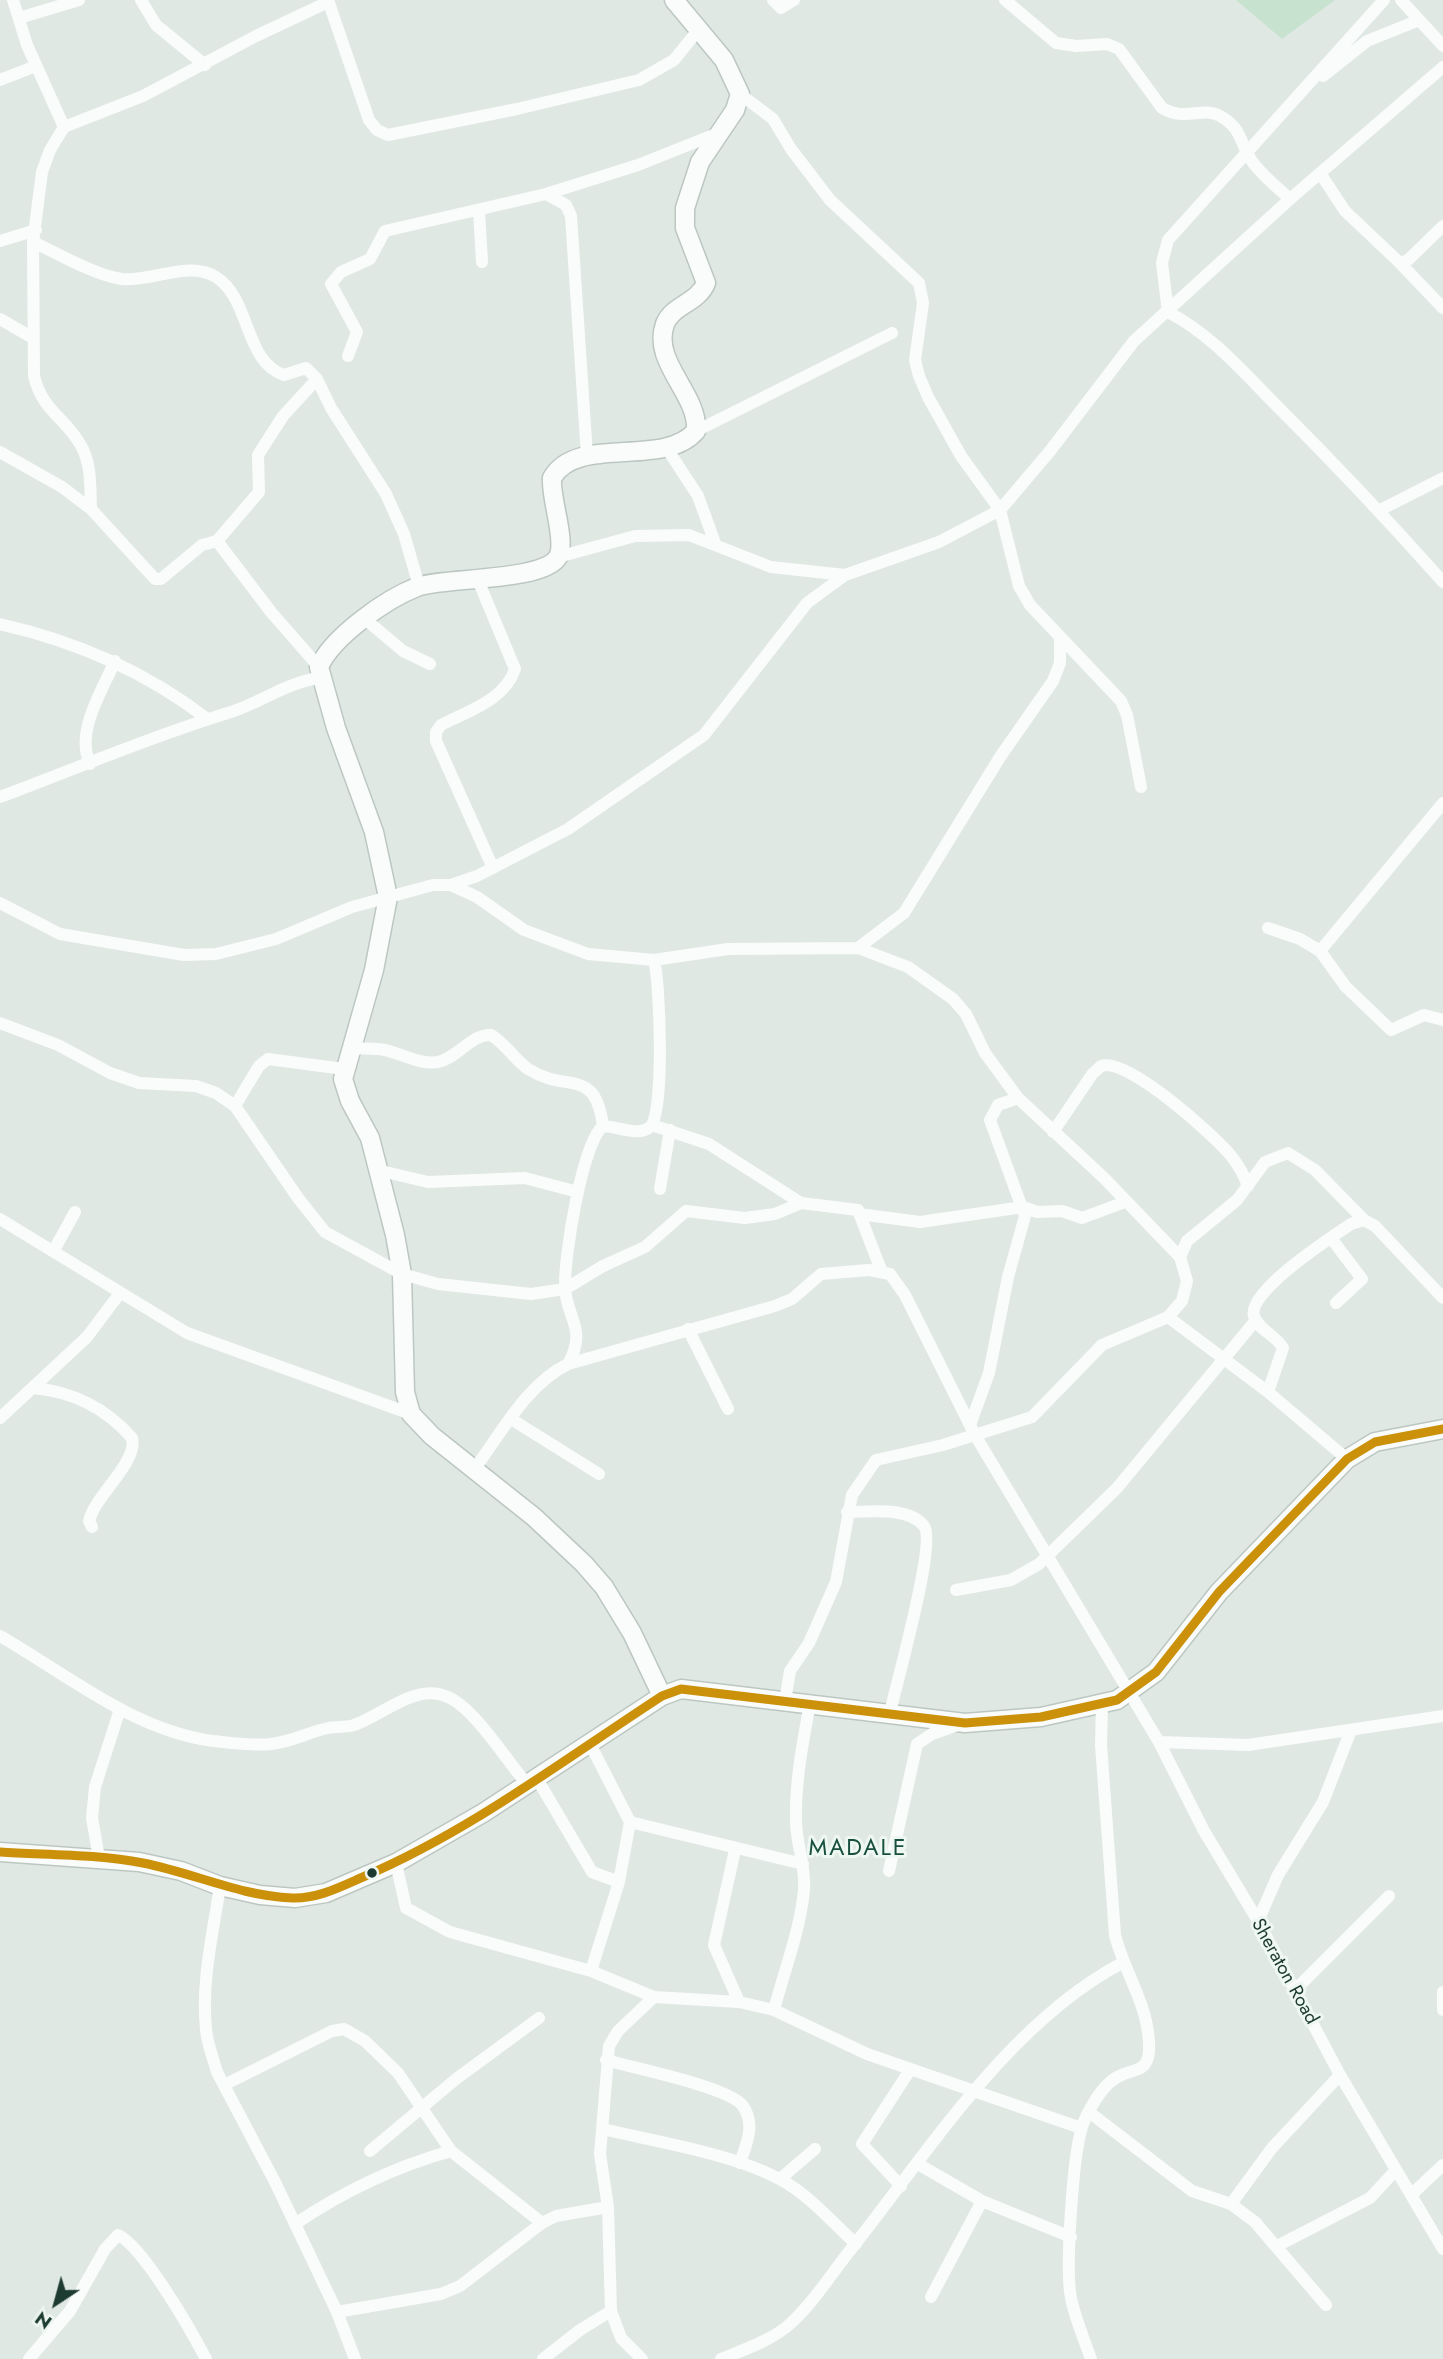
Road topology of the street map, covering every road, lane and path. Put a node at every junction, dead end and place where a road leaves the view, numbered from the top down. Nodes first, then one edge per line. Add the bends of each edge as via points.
1 (13, 0) edge
2 (79, 0) edge
3 (141, 0) edge
4 (674, 0) edge
5 (773, 0) edge
6 (794, 0) edge
7 (1005, 0) edge
8 (1384, 0) edge
9 (1401, 0) edge
10 (328, 1) edge
11 (19, 18) junction
12 (1417, 21) junction
13 (699, 29) junction
14 (1443, 46) edge
15 (205, 65) junction
16 (36, 66) junction
17 (1443, 67) edge
18 (0, 80) edge
19 (740, 94) junction
20 (1297, 95) junction
21 (64, 127) junction
22 (716, 134) junction
23 (1245, 152) junction
24 (1320, 173) junction
25 (546, 194) junction
26 (1290, 199) junction
27 (478, 211) junction
28 (1443, 226) edge
29 (35, 236) junction
30 (0, 241) edge
31 (482, 262) dead end
32 (1400, 263) junction
33 (1443, 308) edge
34 (1168, 312) junction
35 (0, 319) edge
36 (892, 332) dead end
37 (33, 338) junction
38 (348, 356) dead end
39 (317, 379) junction
40 (696, 431) junction
41 (666, 447) junction
42 (0, 452) edge
43 (587, 456) junction
44 (1443, 478) edge
45 (92, 509) junction
46 (1000, 510) junction
47 (1380, 510) junction
48 (217, 541) junction
49 (715, 543) junction
50 (558, 557) junction
51 (845, 575) junction
52 (478, 580) junction
53 (1443, 582) edge
54 (419, 586) junction
55 (365, 619) junction
56 (0, 624) edge
57 (1060, 638) junction
58 (115, 662) junction
59 (430, 664) dead end
60 (320, 673) junction
61 (206, 718) junction
62 (90, 764) junction
63 (1141, 787) dead end
64 (0, 797) edge
65 (1443, 803) edge
66 (493, 868) junction
67 (451, 885) junction
68 (388, 897) junction
69 (0, 903) edge
70 (1268, 928) dead end
71 (858, 948) junction
72 (1320, 951) junction
73 (654, 960) junction
74 (1443, 1020) edge
75 (0, 1023) edge
76 (352, 1048) junction
77 (344, 1069) junction
78 (1018, 1098) junction
79 (235, 1107) junction
80 (652, 1125) junction
81 (603, 1126) junction
82 (670, 1130) junction
83 (1053, 1132) junction
84 (381, 1171) junction
85 (1248, 1185) junction
86 (660, 1189) dead end
87 (578, 1192) junction
88 (1125, 1202) junction
89 (801, 1203) junction
90 (75, 1212) dead end
91 (1028, 1212) junction
92 (859, 1213) junction
93 (0, 1219) edge
94 (1364, 1220) junction
95 (1331, 1238) junction
96 (1187, 1241) junction
97 (1167, 1244) junction
98 (54, 1250) junction
99 (1180, 1257) junction
100 (881, 1270) junction
101 (402, 1274) junction
102 (565, 1289) junction
103 (120, 1293) junction
104 (1443, 1298) edge
105 (1336, 1303) dead end
106 (1168, 1317) junction
107 (1256, 1320) junction
108 (688, 1329) junction
109 (1221, 1358) junction
110 (568, 1364) junction
111 (32, 1388) junction
112 (1268, 1392) junction
113 (728, 1409) dead end
114 (411, 1414) junction
115 (0, 1418) edge
116 (511, 1419) junction
117 (1443, 1429) edge
118 (972, 1430) junction
119 (1347, 1459) junction
120 (475, 1468) junction
121 (599, 1474) dead end
122 (847, 1513) junction
123 (92, 1527) dead end
124 (1048, 1555) junction
125 (956, 1590) dead end
126 (0, 1636) edge
127 (1130, 1692) junction
128 (662, 1696) junction
129 (785, 1700) junction
130 (810, 1703) junction
131 (1102, 1704) junction
132 (120, 1709) junction
133 (890, 1713) junction
134 (1443, 1716) edge
135 (965, 1723) junction
136 (1351, 1730) junction
137 (589, 1742) junction
138 (1159, 1742) junction
139 (531, 1780) junction
140 (631, 1822) junction
141 (735, 1850) junction
142 (0, 1852) edge
143 (99, 1858) junction
144 (396, 1863) junction
145 (803, 1864) junction
146 (889, 1871) dead end
147 (619, 1882) junction
148 (220, 1886) junction
149 (1389, 1896) dead end
150 (1258, 1922) junction
151 (1122, 1963) junction
152 (591, 1971) junction
153 (1295, 1990) junction
154 (1443, 1992) edge
155 (654, 1997) junction
156 (739, 2002) junction
157 (774, 2010) junction
158 (1443, 2010) edge
159 (538, 2018) dead end
160 (606, 2060) junction
161 (910, 2070) junction
162 (1340, 2075) junction
163 (224, 2085) junction
164 (971, 2092) junction
165 (422, 2106) junction
166 (1089, 2112) junction
167 (1082, 2128) junction
168 (603, 2129) junction
169 (815, 2149) dead end
170 (370, 2151) dead end
171 (451, 2151) junction
172 (740, 2163) junction
173 (918, 2164) junction
174 (1443, 2165) edge
175 (1395, 2171) junction
176 (780, 2179) junction
177 (1443, 2181) edge
178 (901, 2186) junction
179 (1416, 2191) junction
180 (982, 2202) junction
181 (1231, 2204) junction
182 (608, 2207) junction
183 (542, 2223) junction
184 (295, 2224) junction
185 (1071, 2236) junction
186 (856, 2244) junction
187 (1277, 2246) junction
188 (1443, 2249) edge
189 (931, 2297) dead end
190 (1326, 2305) dead end
191 (611, 2311) junction
192 (337, 2312) junction
193 (29, 2359) edge
194 (206, 2359) edge
195 (355, 2359) edge
196 (543, 2359) edge
197 (642, 2359) edge
198 (721, 2359) edge
199 (1091, 2359) edge

1 - 11 street
2 - 11 street
3 - 15 street via 156,25
4 - 13 street
5 - 6 street via 781,8
7 - 23 street via 1056,43 1076,47 1107,44 1119,49 1162,108 1183,116 1216,114 1235,124
8 - 20 street
9 - 12 street
10 - 13 street via 369,120 388,135 639,80 674,60
10 - 15 street
11 - 16 street
12 - 14 street
12 - 20 street via 1367,40
13 - 19 street via 724,60
15 - 21 street via 116,109
16 - 18 street
16 - 21 street
17 - 24 street
19 - 22 street via 735,110
19 - 46 street via 773,119 830,200 919,283 923,303 915,360 919,376 961,456
20 - 23 street
21 - 29 street via 43,172
22 - 25 street
22 - 40 street via 700,162 685,208 685,228 706,283 701,295 666,320 663,331 663,348 694,413
23 - 26 street
23 - 34 street via 1168,240 1162,263
24 - 26 street
24 - 32 street via 1345,212
25 - 27 street
25 - 43 street via 568,207 571,216
26 - 34 street
27 - 31 street
27 - 38 street via 385,231 370,259 334,278 331,290 357,332
28 - 32 street
29 - 30 street
29 - 37 street
29 - 39 street via 120,279 191,270 218,278 243,317 263,363 284,375 306,368
32 - 33 street
34 - 46 street via 1123,353 1050,452
34 - 47 street via 1210,340
35 - 37 street
36 - 40 street
37 - 45 street via 39,396 80,443 87,459
39 - 48 street via 271,432 258,455 259,492
39 - 54 street via 386,494
40 - 41 street via 691,438
41 - 43 street
41 - 49 street via 698,495
42 - 45 street
43 - 50 street via 564,463 552,478
44 - 47 street
45 - 48 street via 155,579 161,579 202,545
46 - 51 street via 939,542
46 - 57 street via 1019,586
47 - 53 street
48 - 60 street
49 - 50 street via 688,535 635,536
49 - 51 street via 771,568
50 - 52 street via 529,571
51 - 66 street via 807,603 704,735 568,829
52 - 54 street
52 - 66 street via 515,668 512,680 497,695 441,725 436,741
54 - 55 street
55 - 59 street via 403,651
55 - 60 street via 335,643
56 - 58 street via 75,644
57 - 63 street via 1121,701
57 - 71 street via 1060,663 1053,681 947,840 914,900
58 - 61 street
58 - 62 street via 88,727 85,753
60 - 61 street via 252,704
60 - 68 street via 374,832
61 - 62 street
62 - 64 street
65 - 72 street
66 - 67 street
67 - 68 street
67 - 73 street via 524,930 558,945 588,954
68 - 69 street via 352,906 249,948 184,955 60,934
68 - 76 street
70 - 72 street
71 - 73 street via 728,949
71 - 78 street via 908,968 953,999
72 - 74 street via 1346,988 1391,1030 1424,1015
73 - 80 street via 659,978 660,1088
75 - 79 street via 58,1045 110,1073 139,1083 196,1086
76 - 77 street
76 - 81 street via 437,1062 453,1057 480,1036 491,1035 526,1067 590,1090 600,1102
77 - 79 street via 268,1059
77 - 84 street via 345,1088
78 - 83 street
78 - 91 street via 998,1105 990,1120
79 - 101 street via 325,1232
80 - 81 street via 633,1130
80 - 82 street
81 - 87 street via 595,1135
82 - 86 street
82 - 89 street via 733,1157
83 - 85 street via 1101,1066 1124,1070 1176,1103 1211,1133 1237,1162
83 - 88 street
84 - 87 street via 428,1182 526,1178
84 - 101 street
85 - 94 street via 1268,1159 1292,1154 1315,1170
85 - 96 street via 1237,1200
87 - 102 street
88 - 91 street via 1082,1217 1062,1211
88 - 97 street
89 - 92 street via 852,1207
89 - 102 street via 775,1214 745,1218 686,1211 645,1247
90 - 98 street
91 - 92 street via 920,1222
91 - 118 street
92 - 100 street
93 - 98 street
94 - 95 street
94 - 104 street via 1398,1248
95 - 105 street via 1362,1279
95 - 107 street via 1265,1290 1253,1310
96 - 97 street
96 - 99 street
97 - 99 street
98 - 103 street
99 - 106 street via 1187,1281 1182,1301
100 - 108 street via 821,1274 792,1299
100 - 118 street, Sheraton Road via 905,1294
101 - 102 street via 478,1290 531,1294
101 - 114 street via 405,1392
102 - 110 street via 576,1329
103 - 111 street via 87,1337
103 - 114 street via 187,1333
106 - 109 street
106 - 118 street via 1102,1345 1032,1417
107 - 109 street
107 - 112 street via 1283,1348
108 - 110 street
108 - 113 street
109 - 112 street
109 - 124 street via 1116,1488
110 - 116 street via 550,1373
111 - 115 street
111 - 123 street via 54,1390 86,1402 132,1438 123,1468 90,1515
112 - 119 street
114 - 120 street
116 - 120 street
116 - 121 street
117 - 119 street via 1375,1441
118 - 122 street via 876,1460 858,1483
118 - 124 street, Sheraton Road
119 - 127 street via 1219,1592 1156,1672
120 - 128 street via 562,1542 604,1587
122 - 129 street via 836,1582 809,1643 790,1671
122 - 133 street via 901,1514 921,1523 927,1532 926,1563
124 - 125 street via 1011,1580
124 - 127 street, Sheraton Road
126 - 132 street
127 - 131 street
127 - 138 street, Sheraton Road
128 - 129 street via 690,1689
128 - 137 street
129 - 130 street
130 - 133 street
130 - 145 street via 796,1800
131 - 135 street via 1041,1717
131 - 151 street via 1111,1903
132 - 139 street via 198,1739 273,1744 354,1725 386,1707 435,1693 449,1697
132 - 143 street via 95,1787 92,1818
133 - 135 street
134 - 136 street
135 - 146 street via 917,1744
136 - 138 street via 1248,1745
136 - 150 street via 1323,1802 1278,1875
137 - 139 street
137 - 140 street
138 - 150 street, Sheraton Road
139 - 144 street
139 - 147 street via 592,1872
140 - 141 street
140 - 147 street
141 - 145 street
141 - 156 street via 714,1945
142 - 143 street
143 - 148 street via 181,1871
144 - 148 street via 326,1893 295,1898
144 - 152 street via 402,1900 412,1914 450,1932
145 - 157 street via 802,1903
147 - 152 street
148 - 163 street via 206,1977 206,2031
149 - 153 street
150 - 153 street, Sheraton Road
151 - 164 street via 1070,1995
151 - 166 street via 1143,2007 1149,2053 1140,2070 1110,2081
152 - 155 street
153 - 162 street, Sheraton Road
154 - 158 street
155 - 156 street
155 - 160 street via 618,2031
156 - 157 street
157 - 161 street via 844,2045
159 - 165 street
160 - 168 street
160 - 172 street via 736,2099 750,2124
161 - 164 street
161 - 178 street via 862,2144
162 - 175 street, Sheraton Road
162 - 181 street via 1272,2148
163 - 165 street via 344,2029 365,2041 398,2073
163 - 184 street
164 - 167 street
164 - 173 street
165 - 170 street
165 - 171 street
166 - 167 street
166 - 181 street via 1192,2191
167 - 185 street
168 - 172 street
168 - 182 street via 600,2166
169 - 176 street
171 - 183 street
171 - 184 street via 404,2164 330,2200
172 - 176 street
173 - 178 street
173 - 180 street
174 - 179 street
175 - 179 street, Sheraton Road
175 - 187 street via 1370,2198
176 - 186 street
177 - 179 street
178 - 186 street
179 - 188 street, Sheraton Road
180 - 185 street
180 - 189 street
181 - 187 street
182 - 183 street via 556,2216
182 - 191 street
183 - 192 street via 460,2286 441,2294
184 - 192 street
185 - 199 street via 1070,2297
186 - 198 street via 791,2324
187 - 190 street
191 - 196 street
191 - 197 street via 621,2338
192 - 195 street
193 - 194 street via 70,2311 105,2249 118,2235 130,2244 181,2312

